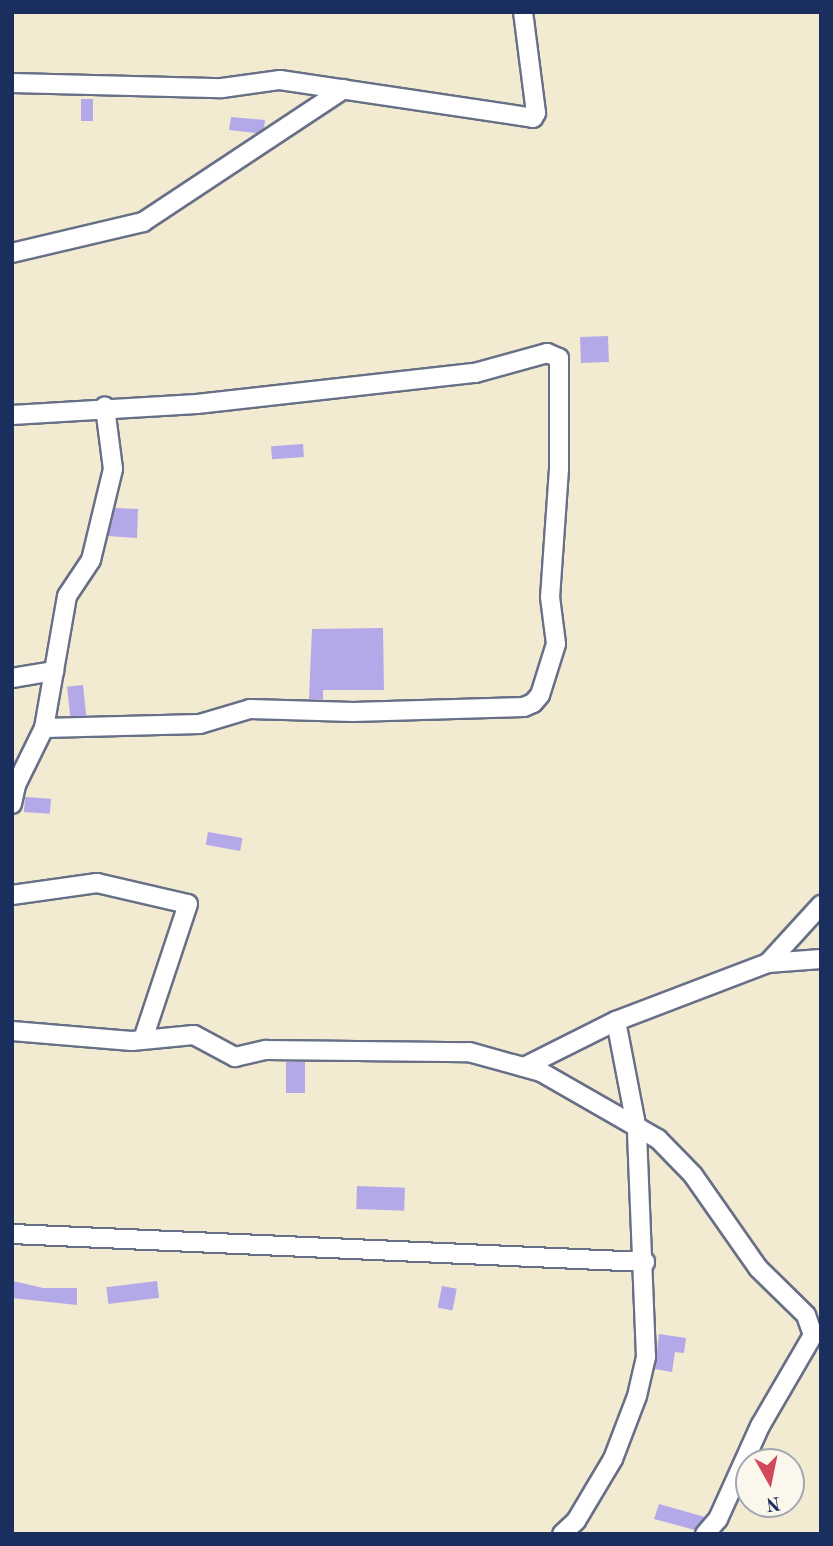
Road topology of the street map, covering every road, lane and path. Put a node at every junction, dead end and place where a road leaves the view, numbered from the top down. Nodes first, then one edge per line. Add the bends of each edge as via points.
1 (523, 12) edge
2 (12, 83) edge
3 (344, 89) junction
4 (12, 253) edge
5 (105, 407) junction
6 (12, 415) edge
7 (54, 671) junction
8 (12, 678) edge
9 (44, 728) junction
10 (12, 804) edge
11 (12, 895) edge
12 (821, 905) edge
13 (821, 959) edge
14 (768, 963) junction
15 (616, 1021) junction
16 (12, 1031) edge
17 (144, 1039) junction
18 (524, 1067) junction
19 (637, 1130) junction
20 (12, 1234) edge
21 (645, 1262) junction
22 (562, 1534) edge
23 (705, 1534) edge

1 - 3 street via 533,118
2 - 3 street via 222,88 262,79
3 - 4 street via 155,216 39,250
5 - 6 street
5 - 7 street via 113,469 91,560 67,596
5 - 9 street via 197,404 475,373 554,354 559,358 559,455 550,597 555,653 540,695 524,707 353,712 250,709 200,724
7 - 8 street
7 - 9 street
9 - 10 street via 16,785
11 - 17 street via 97,883 188,904
12 - 14 street
13 - 14 street
14 - 15 street
15 - 18 street
15 - 19 street
16 - 17 street
17 - 18 street via 194,1035 235,1057 266,1050 469,1052
18 - 19 street via 598,1103
19 - 21 street
19 - 23 street via 658,1139 693,1175 758,1268 812,1326 809,1348 760,1426 718,1518
20 - 21 street
21 - 22 street via 646,1357 638,1396 613,1459 576,1521

